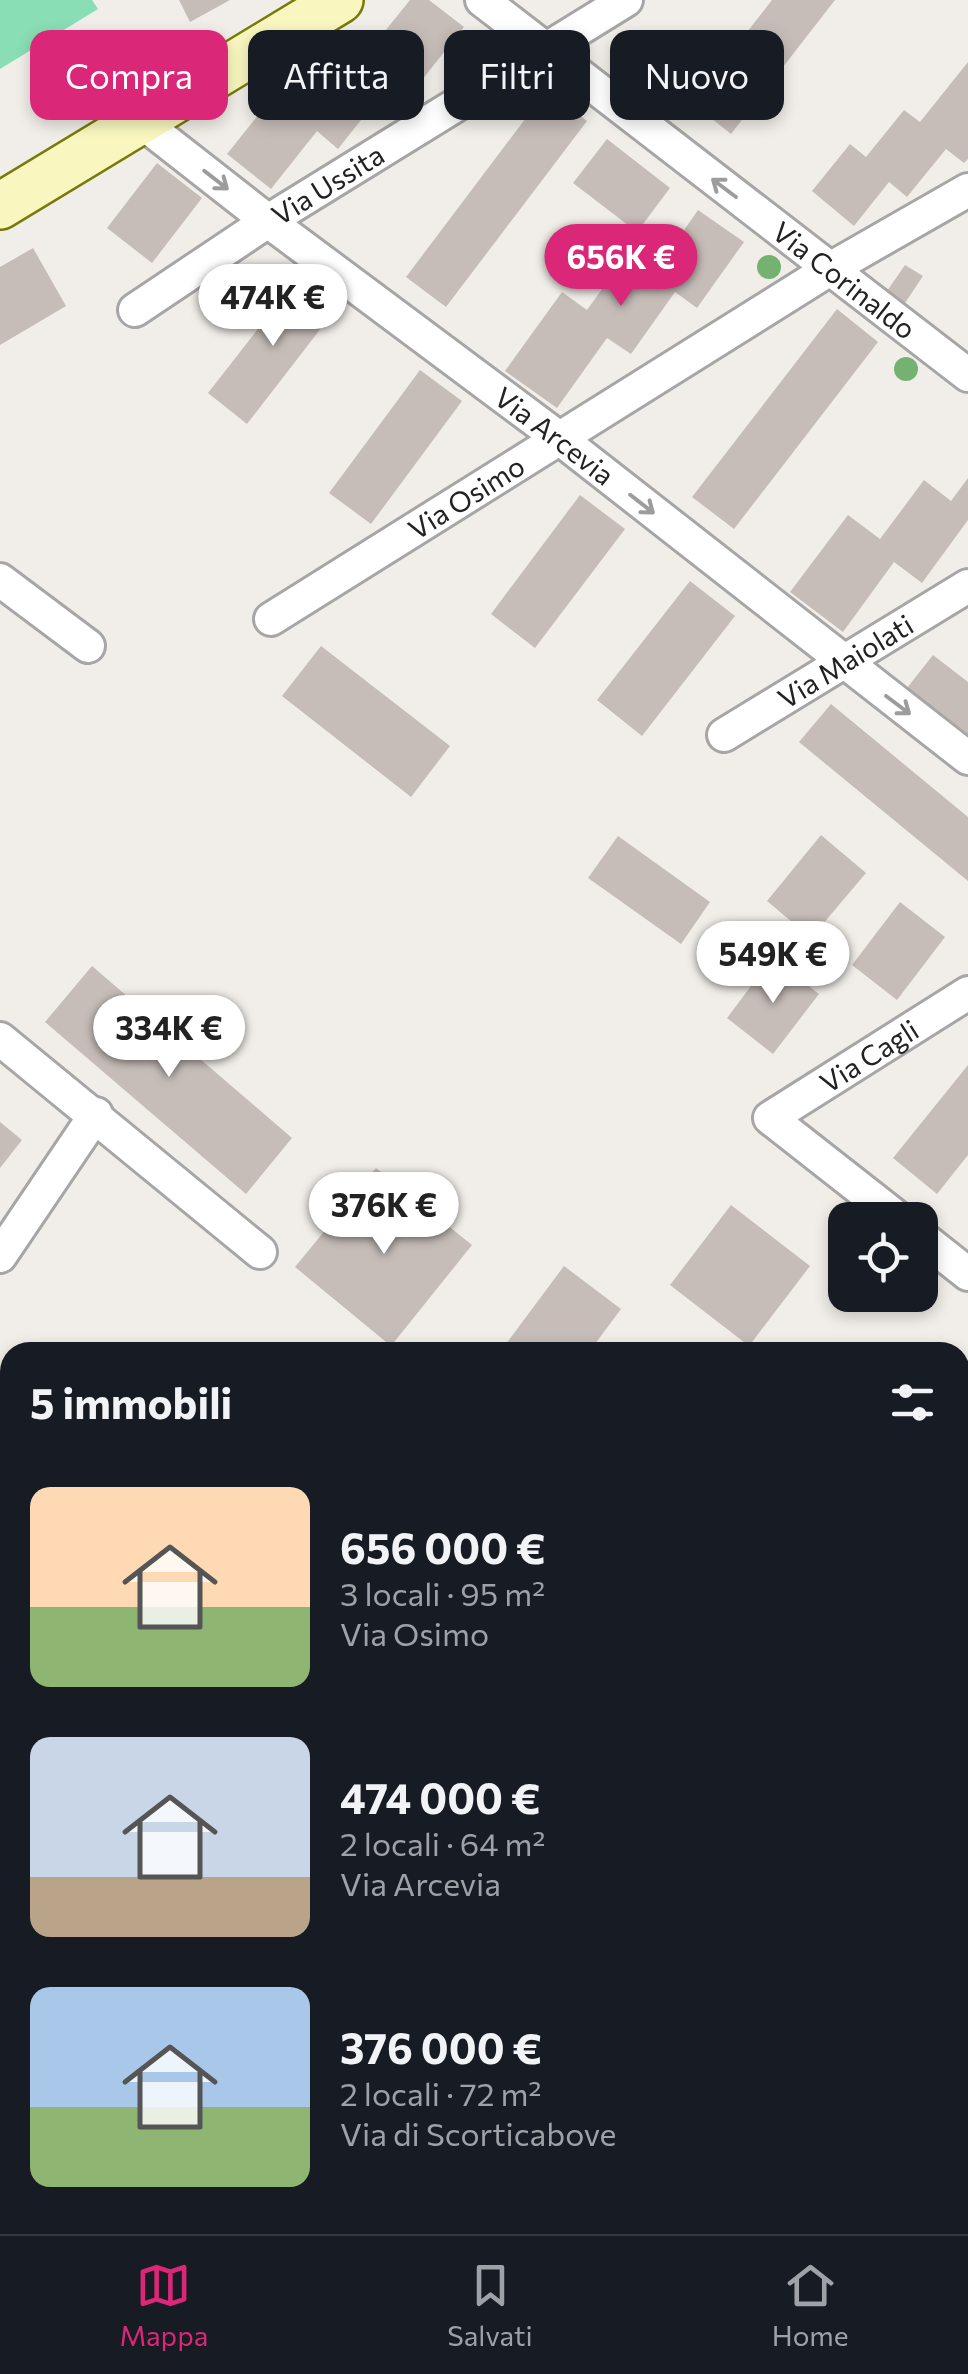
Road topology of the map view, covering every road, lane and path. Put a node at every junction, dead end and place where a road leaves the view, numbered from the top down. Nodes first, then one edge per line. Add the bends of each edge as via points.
1 (340, 0) edge
2 (482, 0) edge
3 (626, 0) edge
4 (519, 30) edge
5 (577, 30) edge
6 (228, 67) edge
7 (590, 85) edge
8 (444, 112) edge
9 (139, 120) joint
10 (968, 190) edge
11 (0, 206) edge
12 (268, 221) junction
13 (830, 270) junction
14 (135, 310) dead end
15 (968, 374) edge
16 (559, 438) junction
17 (0, 580) edge
18 (968, 586) edge
19 (271, 620) dead end
20 (88, 646) dead end
21 (844, 664) junction
22 (724, 735) dead end
23 (968, 758) edge
24 (968, 993) edge
25 (0, 1039) edge
26 (96, 1114) junction
27 (877, 1202) edge
28 (938, 1250) edge
29 (260, 1252) dead end
30 (0, 1256) edge
31 (968, 1274) edge

1 - 6 street
2 - 4 street, Via Corinaldo
3 - 5 street, Via Ussita
13 -> 7 street, Via Corinaldo
8 - 12 street, Via Ussita
9 - 11 street
9 -> 12 street, Via Arcevia
10 - 13 street, Via Osimo
12 - 14 street, Via Ussita
12 - 16 street, Via Arcevia
13 - 15 street, Via Corinaldo
13 - 16 street, Via Osimo
16 - 19 street, Via Osimo
16 -> 21 street, Via Arcevia
17 - 20 street
18 - 21 street, Via Maiolati
21 - 22 street, Via Maiolati
21 -> 23 street, Via Arcevia
24 - 27 street, Via Cagli via 770,1118
25 - 26 street
26 - 29 street
26 - 30 street
28 - 31 street

